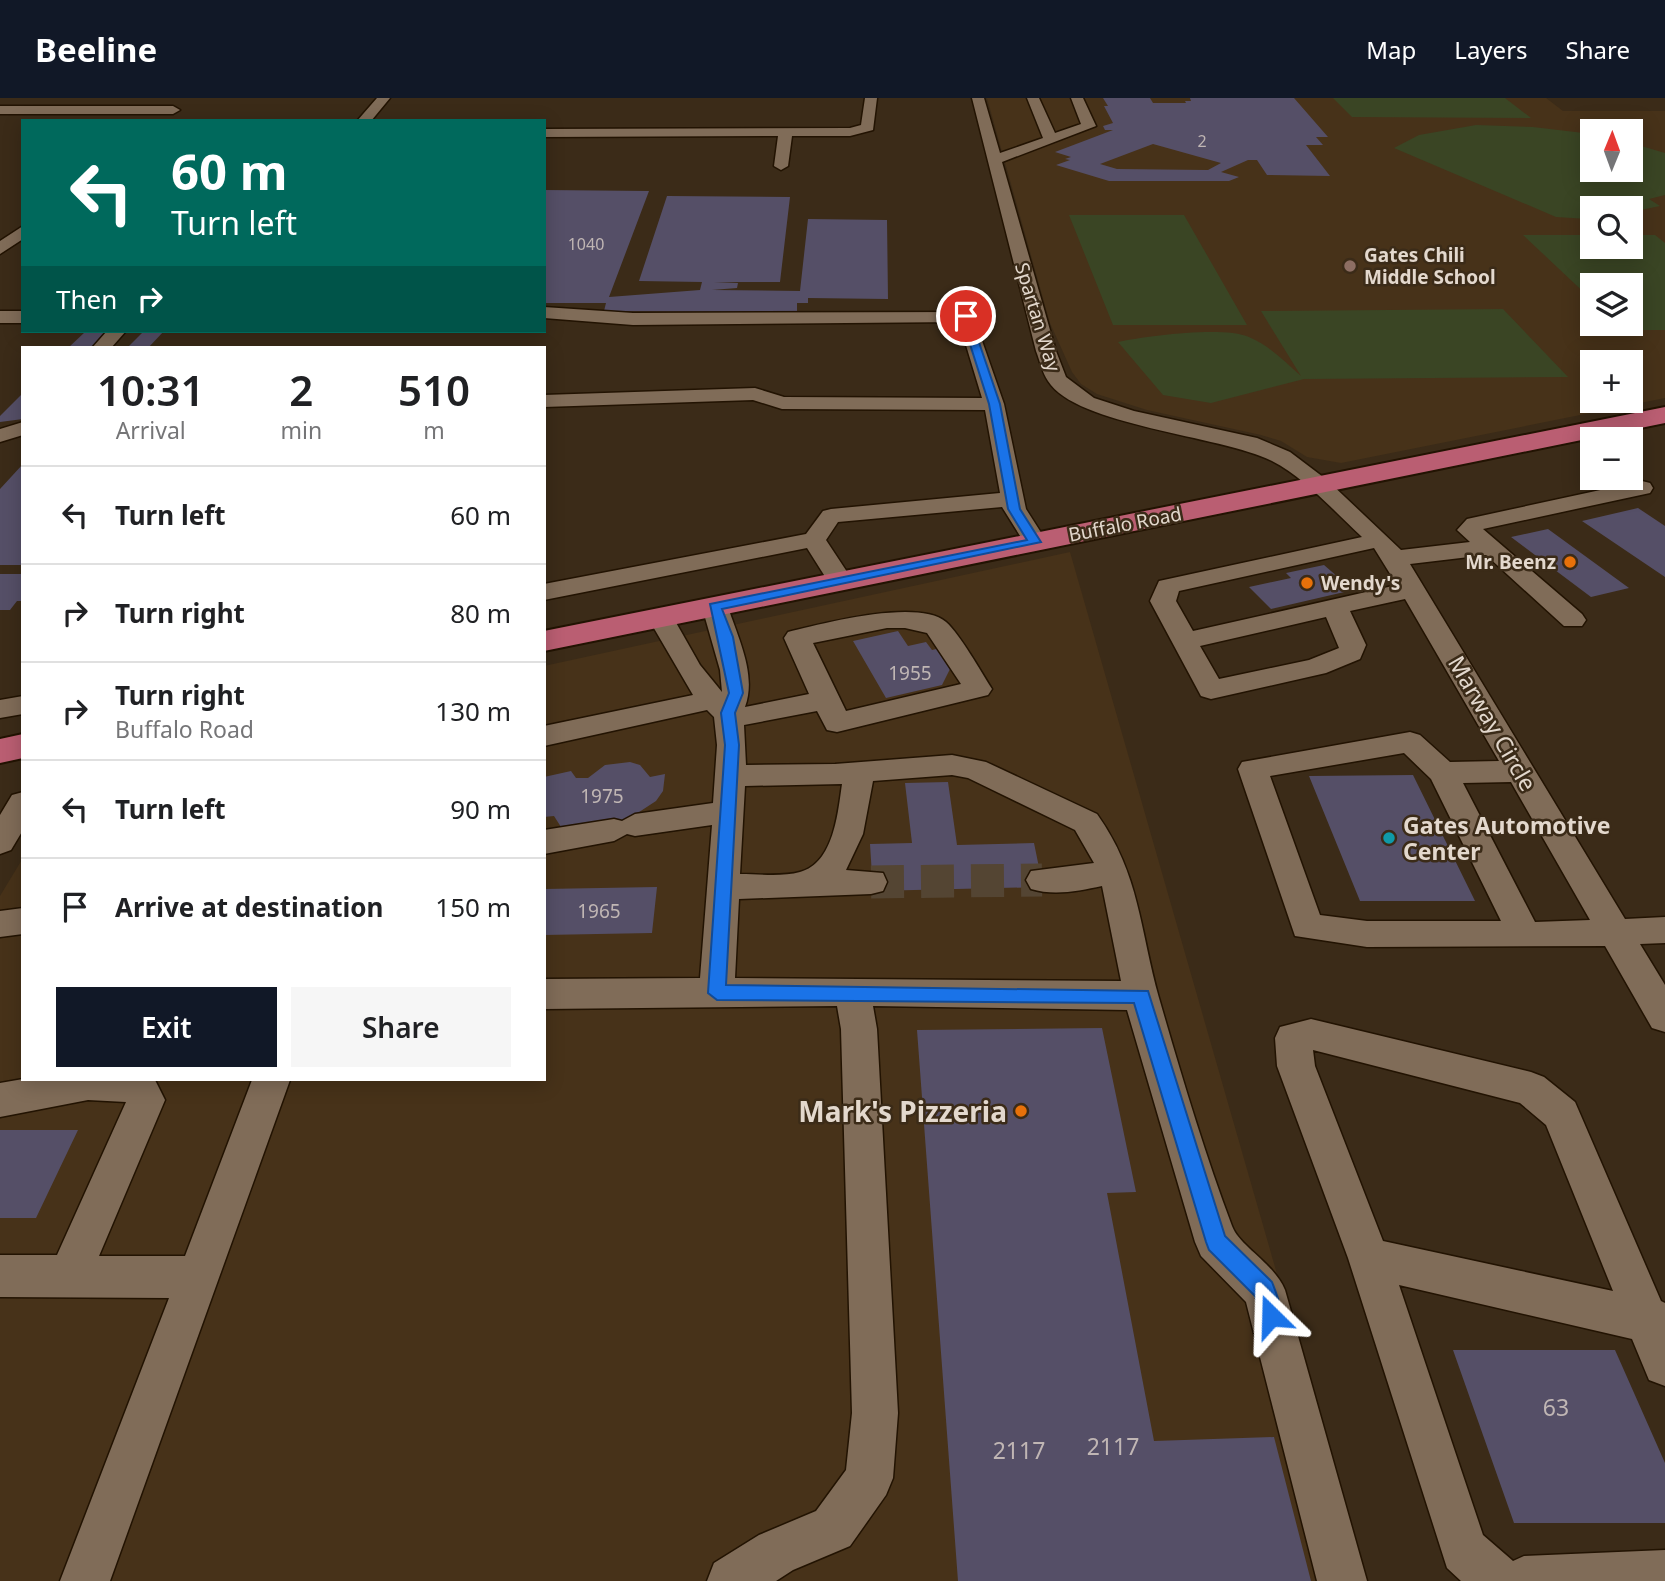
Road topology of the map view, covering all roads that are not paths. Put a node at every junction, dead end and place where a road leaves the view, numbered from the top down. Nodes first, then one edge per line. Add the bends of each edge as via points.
1 (188, 98) edge
2 (384, 98) edge
3 (871, 98) edge
4 (978, 98) edge
5 (1033, 98) edge
6 (1077, 98) edge
7 (0, 110) edge
8 (173, 110) junction
9 (162, 119) edge
10 (366, 119) edge
11 (546, 133) edge
12 (785, 133) junction
13 (1051, 140) junction
14 (994, 160) junction
15 (781, 166) dead end
16 (21, 232) edge
17 (0, 249) edge
18 (546, 312) edge
19 (0, 317) edge
20 (21, 317) edge
21 (115, 333) edge
22 (103, 346) edge
23 (546, 401) edge
24 (994, 404) junction
25 (1660, 419) edge
26 (21, 429) edge
27 (0, 436) edge
28 (1318, 485) junction
29 (1633, 490) edge
30 (1012, 499) junction
31 (814, 540) junction
32 (1035, 542) junction
33 (1491, 547) junction
34 (1388, 549) junction
35 (840, 581) junction
36 (1415, 589) junction
37 (546, 592) edge
38 (715, 607) junction
39 (1335, 608) junction
40 (661, 618) junction
41 (1573, 620) dead end
42 (546, 641) edge
43 (1186, 641) junction
44 (21, 705) edge
45 (0, 709) edge
46 (723, 711) junction
47 (831, 711) junction
48 (546, 736) edge
49 (21, 747) edge
50 (0, 751) edge
51 (1521, 771) junction
52 (859, 772) junction
53 (1443, 772) junction
54 (731, 776) junction
55 (21, 806) edge
56 (728, 812) junction
57 (0, 842) edge
58 (546, 842) edge
59 (1111, 870) junction
60 (1042, 880) tunnel mouth
61 (810, 882) junction
62 (871, 882) tunnel mouth
63 (723, 887) junction
64 (21, 921) edge
65 (0, 924) edge
66 (1665, 929) edge
67 (1617, 934) junction
68 (1525, 935) junction
69 (853, 991) junction
70 (717, 993) junction
71 (546, 994) edge
72 (1141, 996) junction
73 (1665, 1017) edge
74 (271, 1081) edge
75 (0, 1100) edge
76 (1369, 1258) junction
77 (0, 1276) edge
78 (69, 1276) junction
79 (198, 1277) junction
80 (1655, 1323) edge
81 (1665, 1364) edge
82 (1665, 1575) edge
83 (85, 1581) edge
84 (732, 1581) edge
85 (1342, 1581) edge
86 (1498, 1581) edge
87 (1524, 1581) edge

1 - 8 street
2 - 10 street
3 - 12 street via 871,123 860,130
4 - 14 street, Spartan Way
5 - 13 street
6 - 13 street via 1089,126
7 - 8 street
8 - 9 street
11 - 12 street
12 - 15 street
13 - 14 street
14 - 28 street, Spartan Way via 1049,362 1063,387 1115,412 1266,449
16 - 17 street
18 - 24 street via 633,319 966,316
19 - 20 street
21 - 22 street
23 - 24 street via 755,394 782,403
24 - 30 street
25 - 28 main road, Buffalo Road
26 - 27 street
28 - 32 main road, Buffalo Road
28 - 34 street, Marway Circle
29 - 33 street via 1475,524 1469,530
30 - 31 street via 831,516
30 - 32 street
31 - 35 street
31 - 37 street
32 - 35 main road, Buffalo Road
33 - 34 street
33 - 41 street
34 - 36 street, Marway Circle
34 - 43 street via 1168,586 1163,601
35 - 38 main road, Buffalo Road
36 - 39 street
36 - 51 street, Marway Circle
38 - 40 main road, Buffalo Road
38 - 46 street via 734,670 736,693
39 - 43 street
39 - 43 street via 1353,645 1351,653 1316,667 1211,690
40 - 42 main road, Buffalo Road
40 - 46 street via 681,656
44 - 45 street
46 - 47 street
46 - 48 street
46 - 54 street
47 - 47 street via 978,689 936,627 925,621 898,619 797,638
49 - 50 main road
51 - 53 street
51 - 67 street, Marway Circle
52 - 54 street
52 - 59 street via 952,765 975,769 1086,822 1098,837
52 - 61 street via 849,839 825,871
53 - 68 street
53 - 68 street via 1410,741 1252,769 1307,928 1367,934
54 - 56 street
55 - 57 street
56 - 58 street
56 - 63 street
59 - 60 street via 1079,879
59 - 72 street
61 - 62 street
61 - 63 street
63 - 70 street
64 - 65 street
66 - 67 street
67 - 68 street
67 - 73 street, Marway Circle
69 - 70 street
69 - 72 street
69 - 84 street via 859,1029 872,1295 875,1413 869,1478 833,1529 776,1552
70 - 71 street
72 - 85 street via 1216,1242 1264,1290
74 - 79 street
75 - 78 street via 100,1083 140,1089 146,1100
76 - 80 street
76 - 80 street via 1296,1066 1293,1038 1311,1034 1531,1089 1561,1114
76 - 86 street via 1464,1551
77 - 78 street
78 - 79 street
79 - 83 street
80 - 81 street
82 - 87 street

